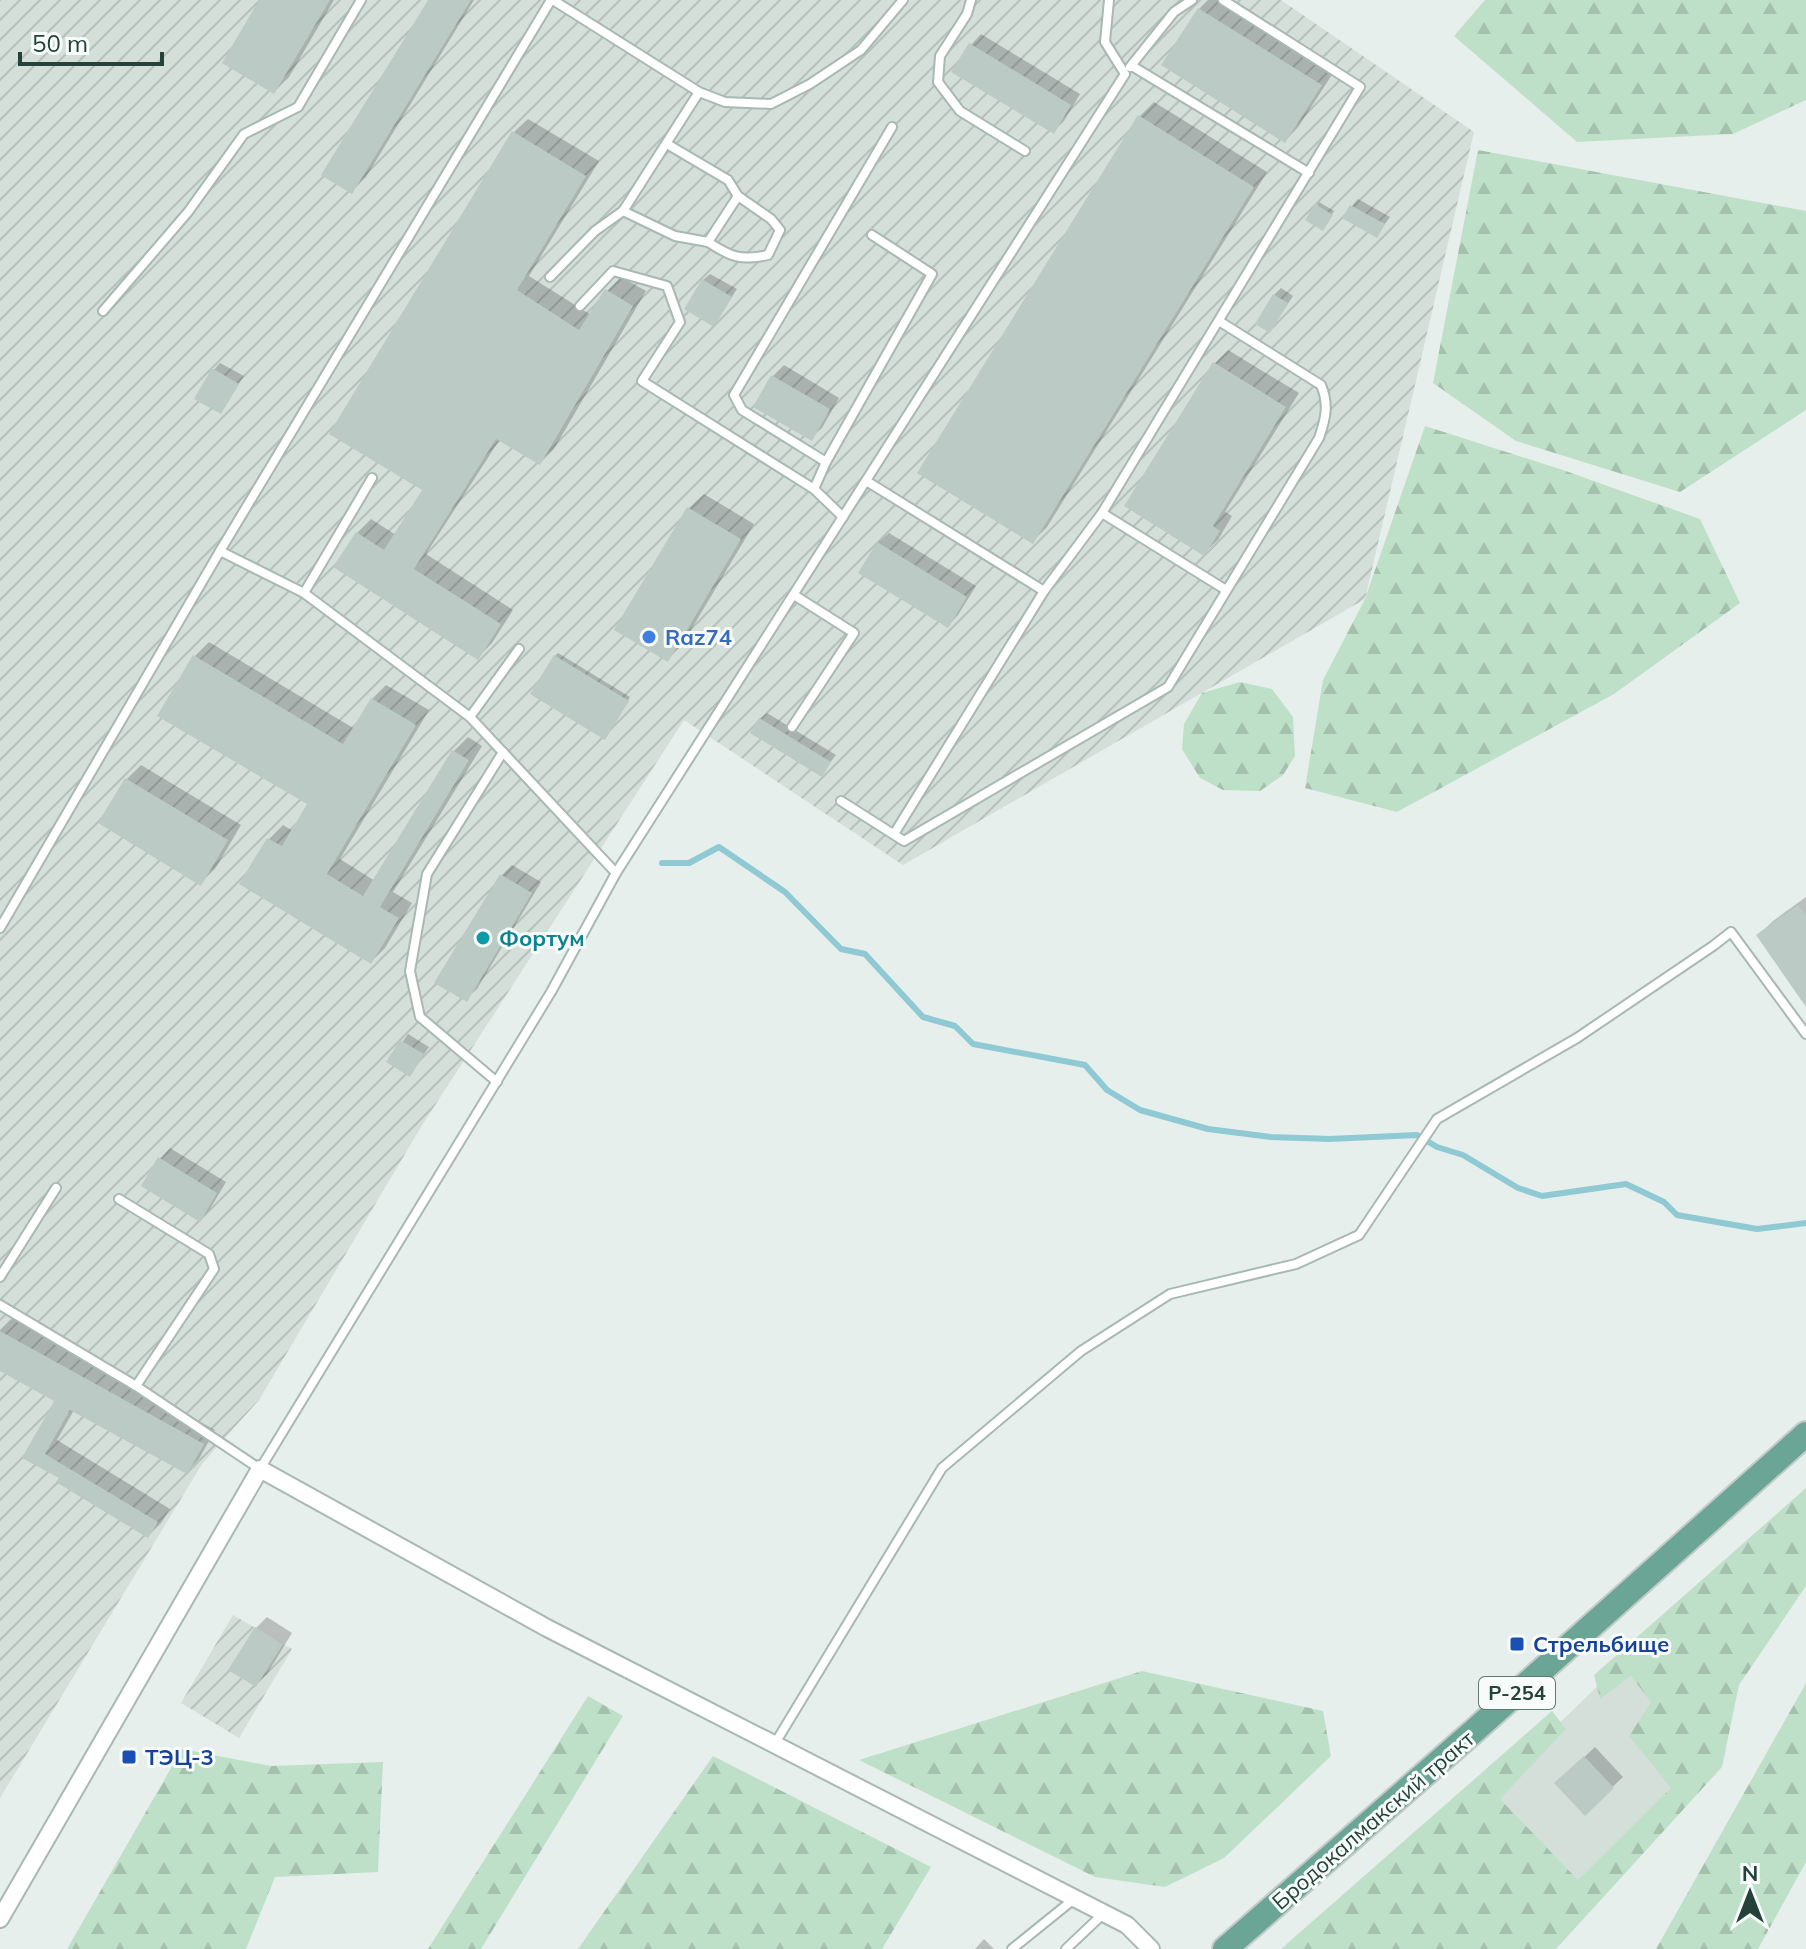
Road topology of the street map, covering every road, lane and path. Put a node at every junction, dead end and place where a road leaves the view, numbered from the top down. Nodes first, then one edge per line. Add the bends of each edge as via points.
1 (361, 0) edge
2 (553, 0) edge
3 (903, 0) edge
4 (971, 0) edge
5 (1109, 0) edge
6 (1192, 0) edge
7 (1223, 0) edge
8 (1132, 66) junction
9 (1125, 74) junction
10 (699, 92) junction
11 (892, 127) dead end
12 (667, 144) junction
13 (1025, 151) dead end
14 (1309, 173) junction
15 (738, 196) junction
16 (623, 211) junction
17 (872, 235) dead end
18 (708, 242) junction
19 (550, 277) dead end
20 (580, 306) dead end
21 (103, 311) dead end
22 (1219, 321) junction
23 (826, 462) junction
24 (372, 478) dead end
25 (868, 482) junction
26 (814, 489) junction
27 (1102, 513) junction
28 (843, 517) junction
29 (220, 551) junction
30 (1226, 590) junction
31 (1044, 591) junction
32 (304, 593) junction
33 (794, 595) junction
34 (519, 649) dead end
35 (470, 717) junction
36 (792, 727) dead end
37 (503, 752) junction
38 (841, 801) dead end
39 (894, 834) junction
40 (616, 873) junction
41 (0, 928) edge
42 (1806, 1034) edge
43 (497, 1082) junction
44 (56, 1188) dead end
45 (119, 1199) dead end
46 (0, 1277) edge
47 (0, 1305) edge
48 (136, 1386) junction
49 (1806, 1434) edge
50 (260, 1469) junction
51 (774, 1745) junction
52 (1075, 1898) junction
53 (1104, 1913) junction
54 (0, 1919) edge
55 (1012, 1949) edge
56 (1066, 1949) edge
57 (1151, 1949) edge
58 (1225, 1949) edge

1 - 21 lane via 298,107 244,134 188,212
2 - 10 lane
2 - 29 lane
3 - 10 lane via 861,50 771,104 725,102
4 - 13 lane via 940,56 938,82 960,111
5 - 9 lane via 1105,42
6 - 8 lane via 1174,12
7 - 14 lane via 1360,87
8 - 9 lane
8 - 14 lane
9 - 25 lane
10 - 12 lane
11 - 23 lane via 734,395 742,410
12 - 15 lane via 728,180
12 - 16 lane
14 - 22 lane
15 - 18 lane
15 - 18 lane via 780,230 768,255 748,259
16 - 18 lane via 675,236
16 - 19 lane
17 - 23 lane via 932,274
20 - 26 lane via 613,271 667,286 680,322 642,381
22 - 27 lane
22 - 30 lane via 1321,385 1327,399 1319,438
23 - 26 lane
24 - 32 lane
25 - 28 lane
25 - 31 lane
26 - 28 lane
27 - 30 lane
27 - 31 lane
28 - 33 lane
29 - 32 lane
29 - 41 lane
30 - 39 lane via 1168,687 904,841
31 - 39 lane
32 - 35 lane
33 - 36 lane via 854,633
33 - 40 lane
34 - 35 lane
35 - 37 lane
37 - 40 lane
37 - 43 lane via 427,874 410,971 420,1017
38 - 39 lane
40 - 43 lane
42 - 51 lane via 1731,932 1577,1038 1437,1119 1359,1235 1296,1264 1170,1294 1081,1351 942,1468
43 - 50 lane
44 - 46 lane
45 - 48 lane via 209,1254 214,1269
47 - 48 lane
48 - 50 lane
49 - 58 main road, Бродокалмакский тракт / Р-254
50 - 51 street via 547,1628
50 - 54 street
51 - 52 street
52 - 53 street
52 - 55 lane
53 - 56 lane
53 - 57 street via 1127,1925

